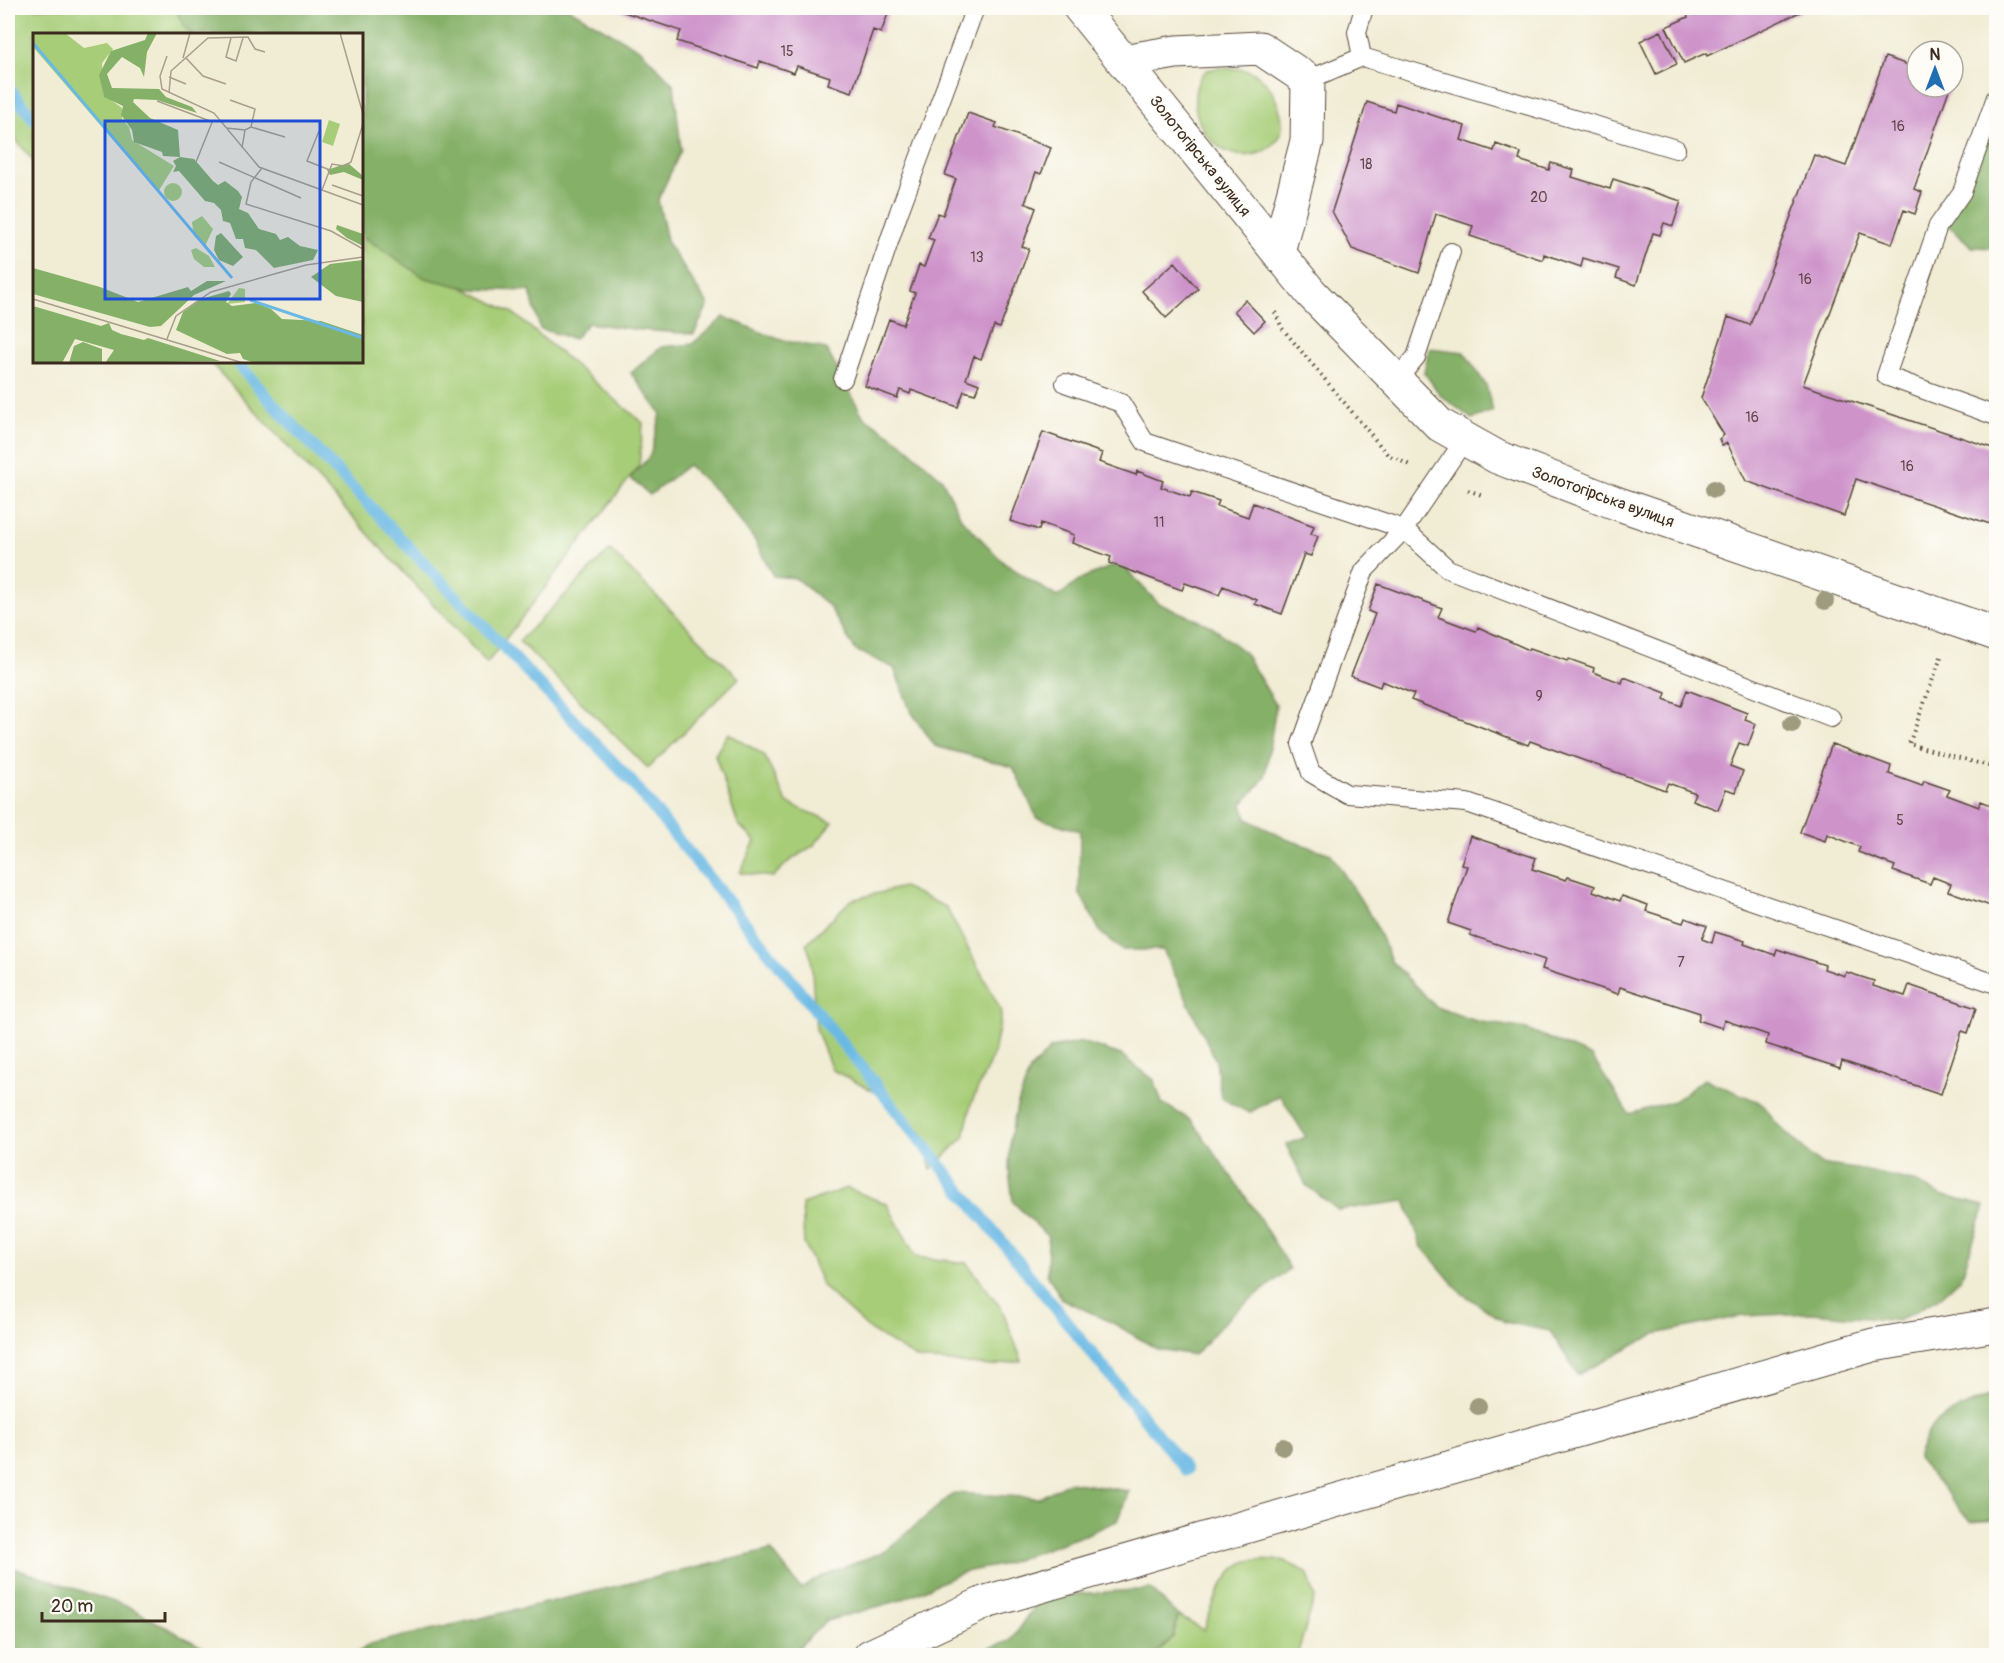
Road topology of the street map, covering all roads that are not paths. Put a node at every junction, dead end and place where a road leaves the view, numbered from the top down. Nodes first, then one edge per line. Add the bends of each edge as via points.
1 (975, 8) edge
2 (1080, 8) edge
3 (1364, 8) edge
4 (1362, 57) junction
5 (1123, 61) junction
6 (1308, 80) junction
7 (1996, 97) edge
8 (1676, 148) dead end
9 (1278, 252) junction
10 (1451, 252) dead end
11 (843, 378) dead end
12 (1396, 381) junction
13 (1065, 383) dead end
14 (1996, 416) edge
15 (1465, 439) junction
16 (1404, 529) junction
17 (1996, 634) edge
18 (1831, 718) dead end
19 (1996, 984) edge
20 (1996, 1325) edge
21 (870, 1656) edge

1 - 11 lane via 899,212
2 - 5 street, Золотогірська вулиця
3 - 4 lane via 1357,32
4 - 6 lane
4 - 8 lane
5 - 6 street via 1176,52 1260,48
5 - 9 street, Золотогірська вулиця
6 - 9 street via 1307,141
7 - 14 lane via 1962,192 1938,226 1886,376
9 - 12 street, Золотогірська вулиця via 1311,293
10 - 12 lane via 1416,357
12 - 15 street, Золотогірська вулиця via 1440,425
13 - 16 lane via 1121,403 1145,442
15 - 16 lane
15 - 17 street, Золотогірська вулиця via 1497,457 1616,503
16 - 18 lane via 1448,569
16 - 19 lane via 1364,571 1360,581 1301,744 1311,773 1347,795 1467,803
20 - 21 street via 1873,1345 986,1602

